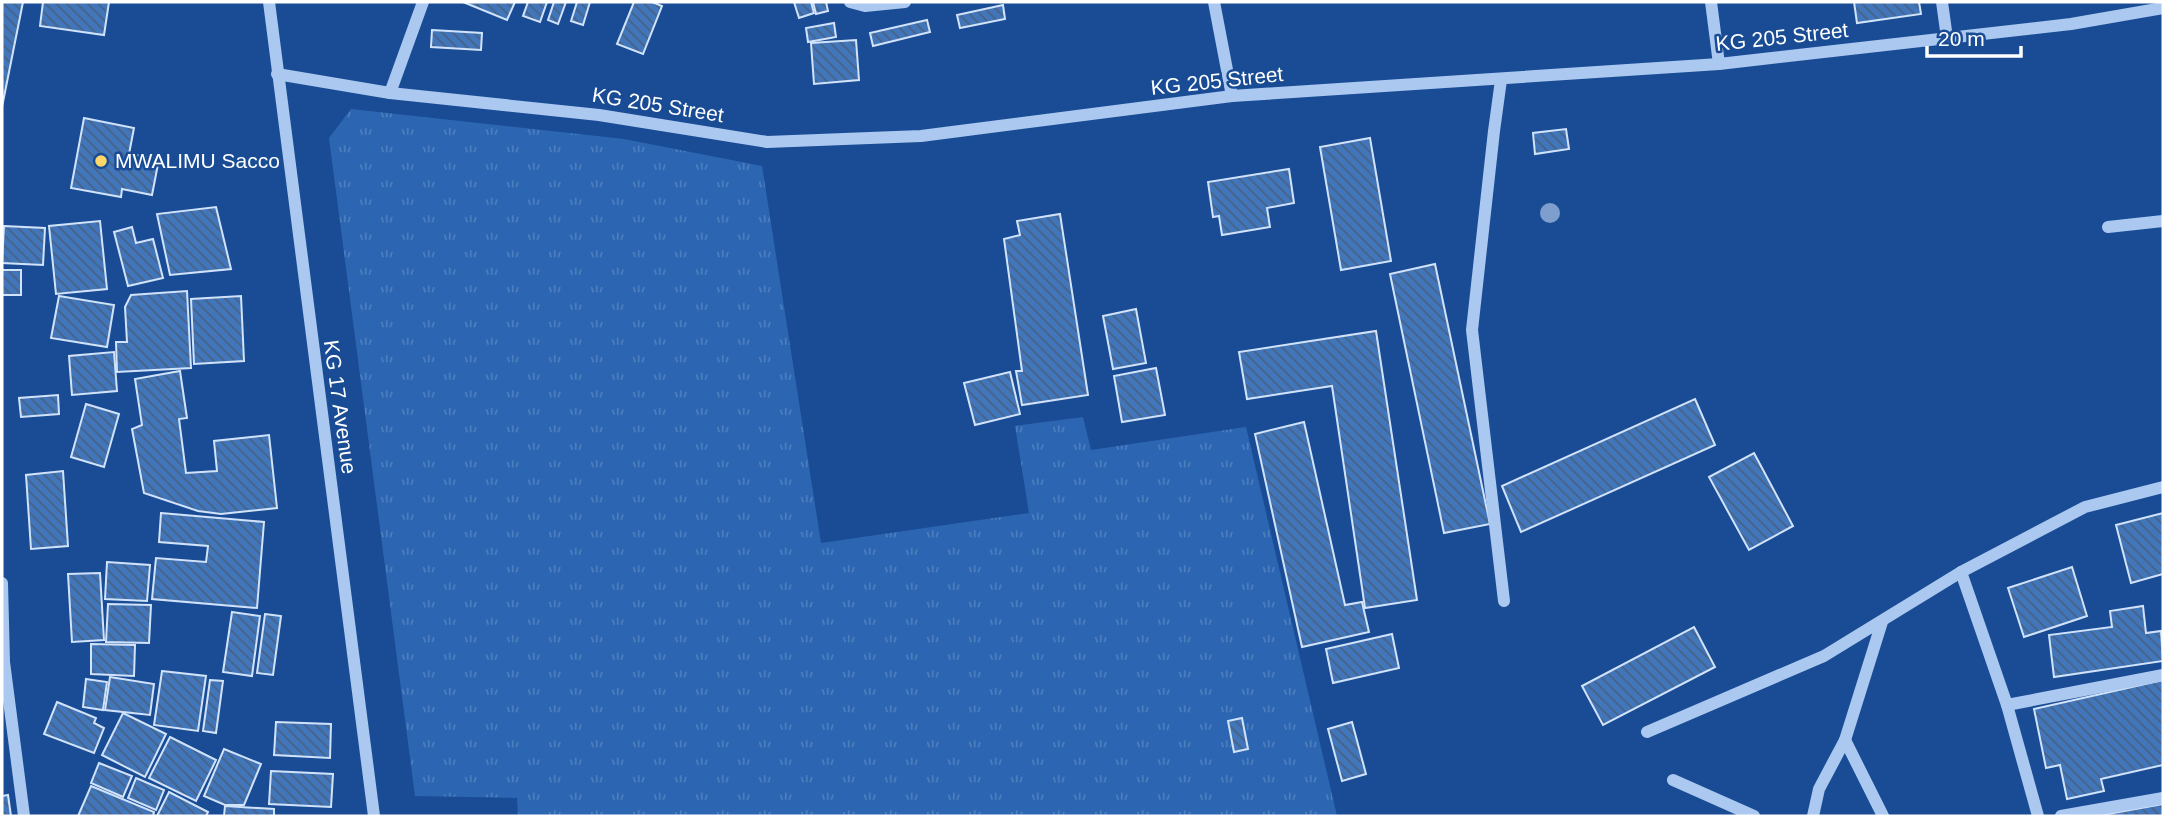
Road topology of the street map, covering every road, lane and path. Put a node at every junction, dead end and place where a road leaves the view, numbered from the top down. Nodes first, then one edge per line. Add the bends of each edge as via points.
1 (269, 2) edge
2 (423, 2) edge
3 (850, 2) edge
4 (905, 2) edge
5 (1214, 2) edge
6 (1711, 2) edge
7 (1942, 2) edge
8 (2163, 8) edge
9 (1947, 38) junction
10 (1718, 64) junction
11 (277, 74) junction
12 (1501, 80) junction
13 (390, 93) junction
14 (1232, 96) junction
15 (2163, 220) edge
16 (2108, 227) dead end
17 (2163, 486) edge
18 (1961, 572) junction
19 (2, 583) edge
20 (1504, 601) dead end
21 (1882, 622) junction
22 (2163, 675) edge
23 (2007, 705) junction
24 (1647, 732) dead end
25 (1845, 740) junction
26 (1673, 780) dead end
27 (2163, 798) edge
28 (24, 816) edge
29 (374, 816) edge
30 (1754, 816) edge
31 (1812, 816) edge
32 (1883, 816) edge
33 (2038, 816) edge
34 (2061, 816) edge

1 - 11 street, KG 17 Avenue
2 - 13 street
3 - 4 street via 864,6
5 - 14 street
6 - 10 street
7 - 9 street
8 - 9 street, KG 205 Street
9 - 10 street, KG 205 Street
10 - 12 street, KG 205 Street
11 - 13 street, KG 205 Street
11 - 29 street, KG 17 Avenue
12 - 14 street, KG 205 Street
12 - 20 street via 1472,330
13 - 14 street, KG 205 Street via 599,115 767,142 921,136
15 - 16 street
17 - 18 street via 2085,507
18 - 21 street
18 - 23 street
19 - 28 street via 4,662
21 - 24 street via 1824,656
21 - 25 street
22 - 23 street
23 - 33 street
25 - 31 street via 1819,789
25 - 32 street
26 - 30 street
27 - 34 street

